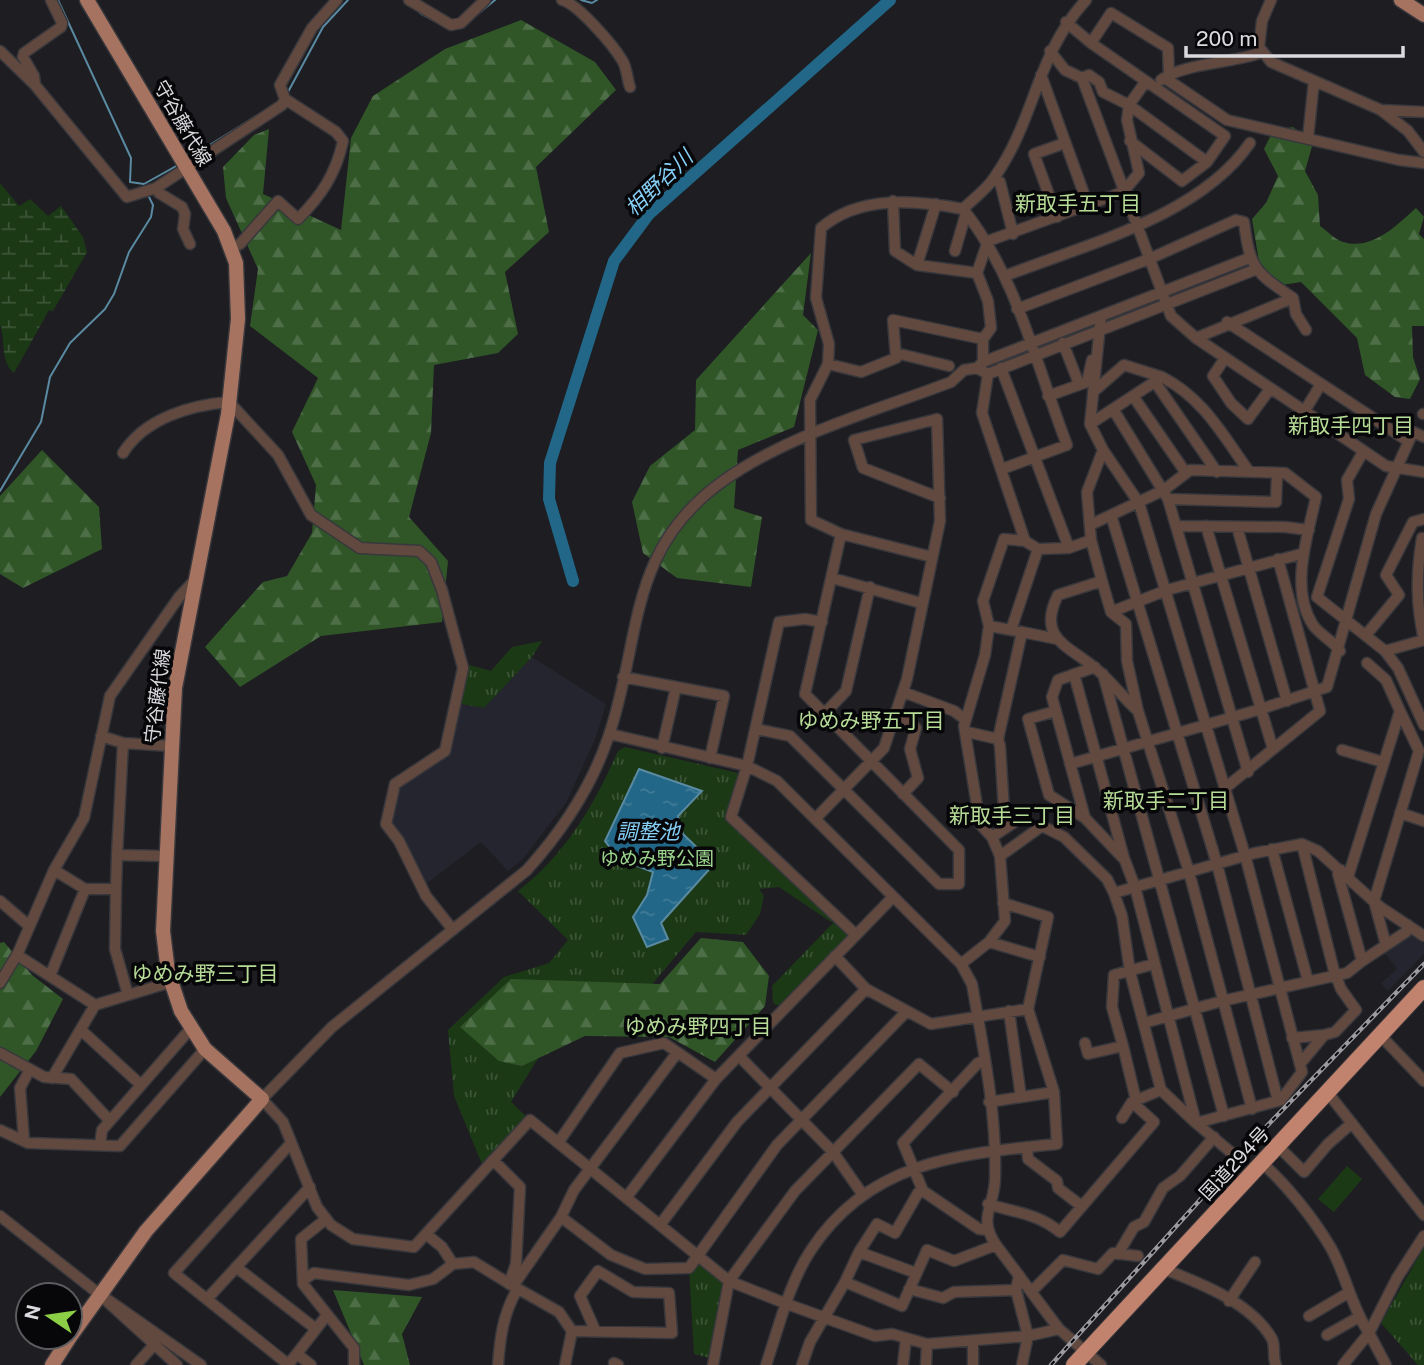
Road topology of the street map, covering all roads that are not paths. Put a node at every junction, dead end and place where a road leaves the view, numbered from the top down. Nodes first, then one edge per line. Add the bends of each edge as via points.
1 (51, 0) edge
2 (87, 0) edge
3 (337, 0) edge
4 (409, 0) edge
5 (485, 0) edge
6 (562, 0) edge
7 (1086, 0) edge
8 (1271, 0) edge
9 (1401, 0) edge
10 (1424, 15) edge
11 (1066, 22) junction
12 (1091, 43) junction
13 (0, 51) edge
14 (1049, 51) junction
15 (1263, 52) junction
16 (1041, 75) junction
17 (1167, 77) junction
18 (1082, 78) junction
19 (1314, 81) junction
20 (1150, 83) junction
21 (35, 85) junction
22 (630, 87) dead end
23 (284, 96) junction
24 (1129, 105) junction
25 (1381, 110) junction
26 (1424, 113) edge
27 (1308, 138) junction
28 (1130, 141) junction
29 (1065, 143) junction
30 (1250, 143) dead end
31 (1424, 152) edge
32 (1207, 162) junction
33 (1424, 163) edge
34 (184, 164) junction
35 (993, 180) junction
36 (150, 190) junction
37 (1123, 192) junction
38 (893, 201) junction
39 (936, 204) junction
40 (1088, 205) junction
41 (964, 211) junction
42 (1057, 217) junction
43 (1136, 225) junction
44 (1013, 234) junction
45 (988, 241) junction
46 (190, 244) dead end
47 (231, 248) junction
48 (955, 251) dead end
49 (1249, 258) junction
50 (1149, 259) junction
51 (917, 265) junction
52 (1256, 268) junction
53 (977, 273) junction
54 (1004, 276) junction
55 (1162, 292) junction
56 (1293, 298) junction
57 (1166, 303) junction
58 (1017, 309) junction
59 (1101, 316) junction
60 (1227, 322) junction
61 (1100, 329) junction
62 (1306, 330) dead end
63 (1196, 338) junction
64 (983, 339) junction
65 (1031, 344) junction
66 (1063, 344) junction
67 (896, 353) junction
68 (1094, 353) dead end
69 (1035, 355) junction
70 (1225, 358) junction
71 (828, 364) junction
72 (948, 366) dead end
73 (983, 368) junction
74 (1001, 368) junction
75 (1159, 380) junction
76 (1079, 384) junction
77 (1321, 384) junction
78 (1270, 389) junction
79 (1093, 392) junction
80 (1048, 396) junction
81 (1133, 396) junction
82 (229, 402) junction
83 (1113, 409) junction
84 (1304, 412) junction
85 (1090, 424) junction
86 (810, 436) junction
87 (1424, 437) edge
88 (1408, 442) junction
89 (1104, 450) junction
90 (1363, 452) junction
91 (123, 453) dead end
92 (1035, 458) junction
93 (1396, 468) junction
94 (1002, 469) junction
95 (1248, 470) junction
96 (1217, 472) junction
97 (1424, 472) edge
98 (1186, 473) junction
99 (1277, 474) junction
100 (1166, 495) junction
101 (940, 498) junction
102 (1139, 503) junction
103 (1111, 515) junction
104 (1424, 519) edge
105 (1090, 524) junction
106 (1176, 526) junction
107 (1206, 526) junction
108 (1237, 527) junction
109 (1309, 530) junction
110 (841, 534) junction
111 (1424, 539) edge
112 (1091, 540) junction
113 (1025, 541) junction
114 (1069, 548) junction
115 (1038, 549) junction
116 (1301, 554) junction
117 (932, 557) junction
118 (1279, 559) junction
119 (1249, 567) junction
120 (1221, 575) junction
121 (832, 578) junction
122 (1102, 580) junction
123 (194, 581) junction
124 (1193, 583) junction
125 (870, 587) junction
126 (1167, 590) junction
127 (921, 603) junction
128 (1138, 603) junction
129 (1111, 612) junction
130 (822, 622) junction
131 (1347, 622) junction
132 (989, 626) junction
133 (1017, 631) junction
134 (1366, 635) junction
135 (1056, 639) junction
136 (1424, 640) edge
137 (1340, 651) junction
138 (1385, 651) junction
139 (1367, 663) dead end
140 (1400, 670) junction
141 (1099, 671) junction
142 (1074, 674) junction
143 (623, 677) junction
144 (1385, 680) junction
145 (676, 687) junction
146 (903, 692) junction
147 (1315, 693) junction
148 (1287, 701) junction
149 (1261, 709) junction
150 (896, 711) junction
151 (1056, 711) junction
152 (1138, 711) junction
153 (1400, 711) junction
154 (824, 714) junction
155 (1233, 718) junction
156 (1206, 725) junction
157 (1424, 725) edge
158 (967, 726) junction
159 (756, 729) junction
160 (1176, 733) junction
161 (610, 734) junction
162 (101, 736) junction
163 (998, 739) junction
164 (1150, 742) junction
165 (123, 743) junction
166 (170, 747) junction
167 (662, 748) junction
168 (1273, 749) junction
169 (1124, 750) junction
170 (1342, 750) dead end
171 (1422, 750) edge
172 (710, 758) junction
173 (1096, 758) junction
174 (871, 761) junction
175 (1384, 762) junction
176 (1070, 764) junction
177 (747, 766) junction
178 (1248, 772) junction
179 (1224, 789) junction
180 (843, 790) junction
181 (904, 794) junction
182 (1400, 813) junction
183 (1085, 818) junction
184 (815, 819) junction
185 (1424, 821) edge
186 (992, 837) junction
187 (1302, 844) junction
188 (1272, 849) junction
189 (117, 855) junction
190 (1245, 855) junction
191 (165, 856) junction
192 (1000, 856) junction
193 (1124, 858) junction
194 (1217, 864) junction
195 (54, 870) junction
196 (1189, 872) junction
197 (1345, 873) junction
198 (1162, 880) junction
199 (1135, 887) junction
200 (85, 889) junction
201 (116, 889) junction
202 (1114, 893) junction
203 (892, 897) junction
204 (0, 901) edge
205 (1374, 901) junction
206 (1003, 903) junction
207 (28, 925) junction
208 (1408, 925) junction
209 (453, 930) junction
210 (855, 934) junction
211 (1424, 936) edge
212 (989, 942) junction
213 (1386, 945) junction
214 (17, 955) junction
215 (835, 956) junction
216 (1040, 957) junction
217 (1362, 961) junction
218 (961, 964) junction
219 (1154, 964) junction
220 (1130, 972) junction
221 (1336, 975) junction
222 (50, 976) junction
223 (1308, 981) junction
224 (172, 982) junction
225 (0, 983) edge
226 (1279, 988) junction
227 (1424, 988) edge
228 (866, 989) junction
229 (128, 995) junction
230 (1251, 995) junction
231 (1223, 1001) junction
232 (95, 1005) junction
233 (1028, 1009) junction
234 (1196, 1009) junction
235 (907, 1011) junction
236 (1009, 1011) junction
237 (978, 1016) junction
238 (1168, 1016) junction
239 (1144, 1023) junction
240 (192, 1027) junction
241 (80, 1030) junction
242 (1325, 1035) junction
243 (1381, 1036) junction
244 (1292, 1038) junction
245 (1085, 1043) dead end
246 (1123, 1046) junction
247 (205, 1049) junction
248 (0, 1052) edge
249 (677, 1053) junction
250 (739, 1056) junction
251 (984, 1061) junction
252 (1300, 1064) junction
253 (29, 1070) junction
254 (52, 1078) junction
255 (716, 1079) junction
256 (1424, 1081) edge
257 (141, 1085) junction
258 (771, 1087) junction
259 (1161, 1090) junction
260 (953, 1092) junction
261 (1054, 1092) junction
262 (1328, 1093) junction
263 (1021, 1097) junction
264 (262, 1099) junction
265 (1134, 1101) junction
266 (1278, 1101) junction
267 (989, 1102) junction
268 (1252, 1109) junction
269 (1224, 1116) junction
270 (1122, 1118) dead end
271 (803, 1119) junction
272 (110, 1121) junction
273 (1196, 1123) junction
274 (1352, 1123) junction
275 (0, 1130) edge
276 (1214, 1137) junction
277 (24, 1141) junction
278 (291, 1143) junction
279 (558, 1143) junction
280 (100, 1145) junction
281 (1278, 1146) junction
282 (1027, 1147) junction
283 (995, 1150) junction
284 (833, 1152) junction
285 (1233, 1154) dead end
286 (492, 1160) junction
287 (1262, 1163) junction
288 (913, 1167) junction
289 (590, 1168) junction
290 (310, 1187) junction
291 (923, 1191) junction
292 (863, 1195) junction
293 (626, 1198) junction
294 (988, 1205) junction
295 (1080, 1205) junction
296 (1424, 1215) edge
297 (0, 1216) edge
298 (561, 1217) junction
299 (326, 1219) junction
300 (660, 1225) junction
301 (988, 1230) junction
302 (426, 1234) junction
303 (1424, 1236) edge
304 (996, 1245) junction
305 (859, 1252) junction
306 (1118, 1254) junction
307 (697, 1255) junction
308 (1138, 1256) dead end
309 (1255, 1262) dead end
310 (453, 1264) junction
311 (236, 1267) junction
312 (1164, 1269) junction
313 (916, 1273) junction
314 (1019, 1275) junction
315 (303, 1280) junction
316 (729, 1281) junction
317 (845, 1282) junction
318 (513, 1287) junction
319 (909, 1289) junction
320 (1016, 1290) junction
321 (1032, 1291) junction
322 (1348, 1293) junction
323 (99, 1294) junction
324 (207, 1299) junction
325 (1229, 1301) junction
326 (787, 1304) junction
327 (327, 1315) junction
328 (84, 1316) edge
329 (1309, 1316) dead end
330 (827, 1317) junction
331 (1359, 1317) junction
332 (316, 1329) junction
333 (1059, 1329) junction
334 (595, 1330) junction
335 (572, 1331) junction
336 (1369, 1333) junction
337 (1327, 1335) dead end
338 (1028, 1336) junction
339 (906, 1338) junction
340 (973, 1342) junction
341 (927, 1344) junction
342 (153, 1346) junction
343 (297, 1354) junction
344 (1079, 1359) edge
345 (136, 1365) edge
346 (177, 1365) edge
347 (201, 1365) edge
348 (288, 1365) edge
349 (311, 1365) edge
350 (354, 1365) edge
351 (498, 1365) edge
352 (565, 1365) edge
353 (713, 1365) edge
354 (766, 1365) edge
355 (802, 1365) edge
356 (811, 1365) edge
357 (903, 1365) edge
358 (926, 1365) edge
359 (974, 1365) edge
360 (1022, 1365) edge
361 (1101, 1365) edge
362 (1276, 1365) edge
363 (1343, 1365) edge
364 (1386, 1365) edge

1 - 21 street via 61,27 23,57
2 - 34 main road, 守谷藤代線
3 - 23 street via 312,27 280,85
4 - 5 street via 451,25 461,23
6 - 22 street via 592,24 624,61
7 - 11 street
8 - 15 street via 1262,21 1259,47
9 - 10 main road
11 - 12 street
11 - 14 street
12 - 17 street via 1111,13 1168,48
12 - 20 street
13 - 21 street
14 - 16 street
14 - 18 street via 1065,69
15 - 17 street
15 - 19 street via 1270,62
16 - 29 street
16 - 35 street via 1024,124
17 - 20 street
17 - 27 street via 1227,120
18 - 24 street via 1089,75 1103,92
18 - 37 street
19 - 25 street
19 - 27 street
20 - 24 street
20 - 32 street via 1225,136
21 - 36 street via 127,197
23 - 34 street via 282,105
23 - 47 street via 336,132 343,141 339,159 318,199 298,219 278,201 240,244
24 - 28 street
24 - 32 street
25 - 26 street
25 - 31 street via 1408,131
27 - 33 street
28 - 32 street via 1182,181
28 - 37 street via 1139,173
29 - 40 street
29 - 42 street via 1034,154
30 - 43 street via 1233,167 1183,205
34 - 36 street
34 - 47 main road, 守谷藤代線
35 - 41 street
35 - 44 street via 1000,182
36 - 46 street via 182,207 183,229
37 - 40 street
37 - 43 street
38 - 39 street
38 - 51 street via 895,251
38 - 71 street via 834,216 821,228 816,298 830,344
39 - 41 street
39 - 51 street
40 - 42 street
41 - 45 street
41 - 48 street
42 - 44 street
43 - 50 street
43 - 54 street
44 - 45 street
45 - 53 street
45 - 54 street
47 - 82 main road, 守谷藤代線 via 238,319
49 - 50 street via 1244,222 1236,220
49 - 52 street
49 - 55 street
50 - 55 street
50 - 58 street
51 - 53 street
52 - 56 street
52 - 57 street
53 - 64 street via 988,301 991,328
54 - 58 street
55 - 57 street
55 - 59 street
56 - 60 street
56 - 62 street
57 - 61 street
57 - 63 street via 1171,316
58 - 65 street
59 - 61 street
59 - 65 street
60 - 63 street
60 - 77 street
61 - 66 street
61 - 79 street
63 - 70 street
64 - 67 street via 893,320
64 - 73 street
65 - 69 street
65 - 73 street
66 - 69 street
66 - 76 street
67 - 71 street via 896,358 861,372
67 - 72 street
68 - 76 street via 1087,382
69 - 74 street
69 - 80 street
70 - 78 street
70 - 78 street via 1213,376 1248,419
71 - 86 street via 810,400
73 - 74 street
73 - 86 street via 964,370 951,382
73 - 94 street via 982,413
74 - 92 street
75 - 79 street via 1124,365
75 - 81 street
75 - 95 street via 1186,389 1199,402
75 - 96 street
76 - 80 street
77 - 84 street
77 - 88 street
78 - 84 street
79 - 85 street
80 - 92 street via 1067,444
81 - 83 street
81 - 98 street
82 - 91 street via 198,404 173,414 136,436
82 - 123 main road, 守谷藤代線
82 - 209 street via 278,455 311,515 360,548 419,551 430,562 442,590 463,668 445,751 395,784 386,824 426,896
83 - 85 street
83 - 100 street
84 - 90 street
85 - 89 street
86 - 110 street via 811,520
86 - 143 street via 750,463 721,482 676,527 643,587
87 - 88 street via 1413,432
88 - 93 street
89 - 102 street
89 - 105 street via 1087,492
90 - 93 street via 1385,467
90 - 131 street via 1347,480 1349,499 1317,597
92 - 94 street
92 - 114 street
93 - 97 street
93 - 131 street via 1376,514
94 - 113 street
95 - 96 street
95 - 99 street
96 - 98 street
98 - 100 street
99 - 100 street via 1276,502
99 - 109 street via 1285,473 1316,497
100 - 102 street
100 - 106 street
101 - 101 street via 937,419 854,440 863,468
101 - 117 street
102 - 103 street
102 - 126 street
103 - 105 street
103 - 128 street
104 - 134 street via 1413,522 1386,576 1399,595
105 - 112 street
106 - 107 street
106 - 124 street
107 - 108 street
107 - 120 street
108 - 109 street
108 - 119 street
109 - 116 street
110 - 117 street
110 - 121 street
111 - 136 street via 1418,559 1416,604
112 - 114 street
112 - 122 street
113 - 115 street
113 - 132 street via 1004,539 983,601
114 - 115 street
115 - 133 street
116 - 118 street
116 - 137 street via 1305,610 1314,627
117 - 127 street
118 - 119 street
118 - 147 street
119 - 120 street
119 - 148 street
120 - 124 street
120 - 149 street
121 - 125 street
121 - 130 street
122 - 129 street
122 - 135 street via 1058,595 1049,612
123 - 162 street via 110,696
123 - 166 main road, 守谷藤代線
124 - 126 street
124 - 155 street
125 - 127 street
125 - 154 street via 846,691
126 - 128 street
126 - 156 street
127 - 146 street
128 - 129 street
128 - 160 street
129 - 152 street via 1126,624 1127,661
130 - 154 street via 805,694
130 - 159 street via 779,622
131 - 134 street
131 - 137 street
132 - 133 street
132 - 158 street
133 - 135 street
133 - 163 street
134 - 138 street
135 - 141 street
136 - 138 street
137 - 147 street via 1327,687
138 - 140 street
139 - 144 street
140 - 144 street
140 - 157 street
141 - 142 street
141 - 152 street
141 - 169 street
142 - 151 street via 1058,680 1052,696
142 - 173 street
143 - 145 street
143 - 161 street
144 - 153 street
145 - 167 street
145 - 172 street via 724,696
146 - 150 street
146 - 158 street via 954,711
147 - 148 street
147 - 168 street via 1320,711
148 - 149 street
149 - 155 street
149 - 168 street
150 - 174 street via 884,748
150 - 181 street via 916,728 910,749 918,778
151 - 176 street
151 - 183 street via 1028,719 1049,795
152 - 164 street
153 - 171 street
153 - 175 street
154 - 174 street
155 - 156 street
155 - 178 street
156 - 160 street
156 - 179 street
158 - 163 street
158 - 186 street via 980,824
159 - 177 street
159 - 180 street via 790,736
160 - 164 street
160 - 194 street
161 - 167 street
161 - 209 street via 587,787 553,841 527,870
162 - 165 street
162 - 195 street via 84,818
163 - 186 street via 1004,810 1013,823
164 - 169 street
164 - 196 street
165 - 166 street
165 - 189 street
166 - 191 main road, 守谷藤代線
167 - 172 street
168 - 178 street
169 - 173 street
169 - 198 street
170 - 175 street
171 - 182 street
172 - 177 street
173 - 176 street
173 - 193 street
174 - 180 street
174 - 181 street
175 - 197 street
176 - 183 street
177 - 184 street via 776,781
177 - 210 street via 731,817
178 - 179 street
179 - 190 street
180 - 181 street via 939,884 959,884 959,850
180 - 184 street
182 - 185 street
182 - 205 street
183 - 193 street
184 - 203 street
186 - 192 street
187 - 188 street
187 - 197 street
187 - 221 street
188 - 190 street
188 - 223 street
189 - 191 street
189 - 201 street
190 - 194 street
190 - 226 street
191 - 224 main road, 守谷藤代線 via 163,931
192 - 202 street via 1042,827 1064,837 1107,878
192 - 206 street
193 - 199 street
194 - 196 street
194 - 230 street
195 - 200 street
195 - 207 street
196 - 198 street
196 - 231 street
197 - 205 street
197 - 217 street via 1338,874
198 - 199 street
198 - 234 street
199 - 202 street
199 - 219 street
200 - 201 street
200 - 222 street
201 - 229 street via 116,949
202 - 220 street
203 - 210 street
203 - 218 street
204 - 207 street
205 - 208 street
205 - 213 street
206 - 212 street via 1005,921
206 - 216 street via 1048,917
207 - 214 street
208 - 211 street
208 - 213 street via 1406,932
209 - 264 street via 332,1027
210 - 215 street
212 - 216 street
212 - 218 street
213 - 217 street
214 - 222 street
214 - 225 street
215 - 228 street
215 - 250 street
216 - 233 street
217 - 221 street
218 - 237 street via 972,984
219 - 220 street
219 - 238 street
220 - 239 street
220 - 246 street via 1114,975 1112,1007
221 - 223 street
221 - 242 street via 1356,1010 1335,1032
222 - 232 street
223 - 226 street
224 - 229 street
224 - 240 main road, 守谷藤代線 via 181,1011
226 - 230 street
226 - 244 street
227 - 243 highway, 国道294号
228 - 235 street
228 - 258 street
229 - 232 street
230 - 231 street
230 - 266 street
231 - 234 street
231 - 268 street
232 - 241 street
233 - 236 street
233 - 261 street
234 - 238 street
234 - 269 street
235 - 237 street via 931,1024
235 - 271 street
236 - 237 street
236 - 263 street
237 - 251 street
238 - 239 street
238 - 273 street
239 - 259 street
240 - 247 main road, 守谷藤代線
240 - 257 street
241 - 254 street
241 - 257 street
242 - 244 street
242 - 252 street
243 - 256 street
243 - 262 highway, 国道294号
244 - 252 street
245 - 246 street via 1088,1054
246 - 265 street
247 - 264 main road, 守谷藤代線
247 - 280 street via 120,1146
248 - 253 street
249 - 255 street
249 - 279 street via 664,1043 620,1053
249 - 289 street
250 - 255 street
250 - 258 street
251 - 260 street
251 - 267 street
252 - 266 street via 1302,1072
253 - 254 street
253 - 277 street via 20,1087
254 - 272 street via 71,1079
255 - 293 street
257 - 272 street
258 - 271 street
258 - 300 street via 737,1122
259 - 265 street
259 - 273 street
260 - 284 street via 919,1064
260 - 288 street via 903,1143
261 - 263 street
261 - 282 street via 1060,1141
262 - 274 street
262 - 281 highway, 国道294号
263 - 267 street
264 - 278 street via 283,1122
264 - 323 main road via 146,1231
265 - 270 street
265 - 295 street via 1154,1122
266 - 268 street
267 - 283 street
268 - 269 street
269 - 273 street
271 - 284 street
271 - 307 street via 778,1145
272 - 280 street via 102,1130
273 - 276 street
274 - 281 street via 1304,1172
274 - 296 street
275 - 277 street
276 - 285 street
276 - 306 street via 1180,1176 1163,1188
277 - 280 street
278 - 290 street
278 - 324 street via 174,1273
279 - 286 street via 530,1120
279 - 289 street
281 - 287 highway, 国道294号
282 - 283 street
282 - 295 street via 1028,1158
283 - 288 street
283 - 294 street via 995,1187
284 - 292 street
284 - 316 street via 794,1191
286 - 302 street
286 - 318 street via 520,1187
287 - 312 highway, 国道294号
287 - 322 street via 1286,1184 1331,1248
288 - 291 street
288 - 292 street
289 - 293 street
289 - 298 street
290 - 299 street
290 - 311 street
291 - 301 street via 979,1229
291 - 305 street via 895,1233 877,1224
292 - 326 street via 841,1213 811,1250
293 - 300 street
294 - 295 street via 1037,1215 1060,1231
294 - 301 street
297 - 323 street
298 - 307 street via 611,1255 645,1269 689,1268
298 - 318 street
299 - 302 street via 353,1239 410,1248
299 - 315 street via 301,1239
300 - 307 street
301 - 304 street
302 - 310 street
303 - 336 street
304 - 313 street via 954,1261 927,1250
304 - 314 street
305 - 313 street
305 - 317 street
306 - 308 street
306 - 321 street via 1098,1269 1063,1260
307 - 316 street
309 - 325 street
310 - 315 street via 433,1279 409,1285 314,1273
310 - 318 street via 474,1262
311 - 324 street
311 - 332 street
312 - 325 street
312 - 344 highway, 国道294号
313 - 319 street
314 - 320 street
314 - 321 street
315 - 327 street
316 - 326 street
316 - 353 street
317 - 319 street via 902,1306
317 - 330 street
318 - 335 street via 559,1312
318 - 351 street via 500,1334
319 - 320 street via 943,1298 954,1292
320 - 338 street
321 - 333 street
322 - 329 street
322 - 331 street
323 - 328 main road
323 - 342 street
323 - 347 street
324 - 348 street
325 - 362 street via 1261,1325 1273,1341
326 - 330 street
326 - 354 street
327 - 332 street
327 - 350 street via 354,1348
330 - 339 street via 875,1336
330 - 355 street via 810,1342
331 - 336 street
331 - 337 street
332 - 343 street
333 - 338 street
333 - 344 street
334 - 334 street via 580,1296 598,1271 633,1292 668,1293 672,1333
334 - 335 street
335 - 352 street
336 - 363 street
336 - 364 street
338 - 340 street
338 - 360 street
339 - 341 street
339 - 357 street
340 - 341 street
340 - 359 street
341 - 358 street
342 - 345 street
342 - 346 street
343 - 348 street
343 - 349 street
344 - 361 street
355 - 356 street

